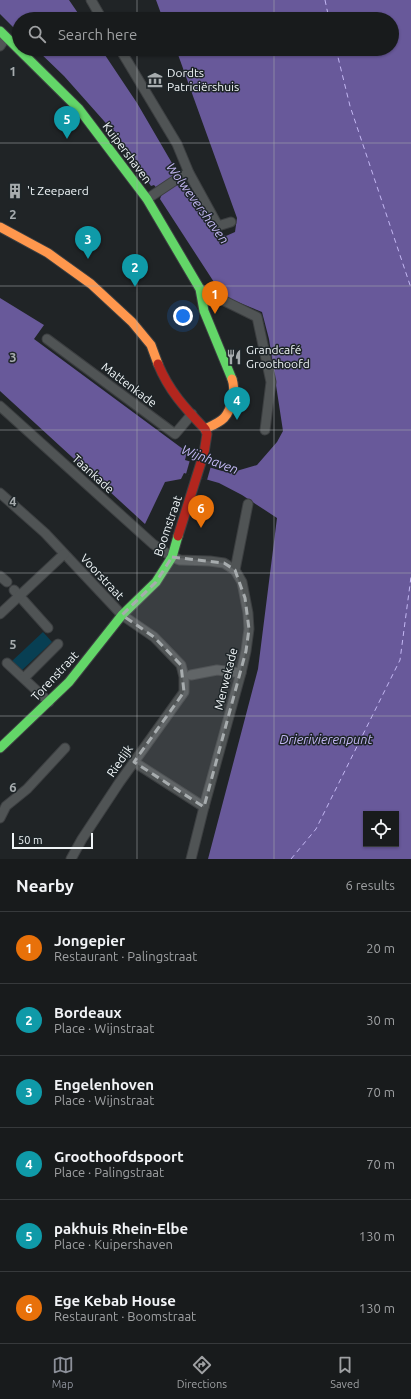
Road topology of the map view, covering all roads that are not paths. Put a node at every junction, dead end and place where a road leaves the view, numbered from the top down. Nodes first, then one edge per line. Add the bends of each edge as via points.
1 (91, 0) edge
2 (98, 12) edge
3 (3, 34) edge
4 (12, 43) edge
5 (0, 46) edge
6 (25, 56) edge
7 (124, 56) edge
8 (189, 173) junction
9 (147, 199) junction
10 (232, 222) dead end
11 (0, 227) edge
12 (200, 289) junction
13 (48, 339) dead end
14 (0, 406) edge
15 (192, 414) junction
16 (205, 429) junction
17 (264, 430) dead end
18 (0, 493) edge
19 (248, 504) dead end
20 (64, 554) junction
21 (172, 557) junction
22 (235, 570) junction
23 (17, 593) junction
24 (0, 614) edge
25 (122, 615) junction
26 (48, 628) dead end
27 (58, 644) dead end
28 (8, 663) dead end
29 (242, 674) junction
30 (188, 676) junction
31 (24, 678) junction
32 (49, 702) junction
33 (2, 744) edge
34 (65, 748) dead end
35 (134, 762) junction
36 (204, 807) junction
37 (0, 818) edge
38 (71, 859) edge
39 (191, 859) edge

1 - 2 street
3 - 4 street, Kuipershaven
3 - 5 street
6 - 9 street, Kuipershaven via 79,109
7 - 8 street via 177,144
8 - 9 street
8 - 10 street via 218,226
9 - 12 street, Kuipershaven
11 - 15 street via 48,253 91,284 132,322 151,345 164,380 177,399
12 - 16 street, Kuipershaven via 204,311 234,387 226,416
12 - 17 street via 257,317 271,382
13 - 15 street, Mattenkade via 175,434
14 - 21 street, Taankade via 145,538
15 - 16 street
16 - 21 street, Boomstraat via 206,443 201,463
18 - 20 street, Voorstraat via 45,533
19 - 22 street
20 - 23 street
20 - 25 street, Voorstraat
21 - 22 street via 180,560 224,563
21 - 25 street, Boomstraat via 156,582
22 - 29 street, Merwekade via 242,582 248,618
23 - 24 street
23 - 26 street
25 - 30 street, Voorstraat via 154,637
25 - 32 street, Torenstraat via 69,682
27 - 31 street
28 - 31 street
29 - 30 street via 217,670
29 - 36 street, Merwekade
30 - 35 street, Riedijk via 184,692
31 - 32 street
32 - 33 street, Torenstraat
34 - 37 street via 27,789 6,806
35 - 36 street
35 - 38 street, Riedijk
36 - 39 street, Merwekade

